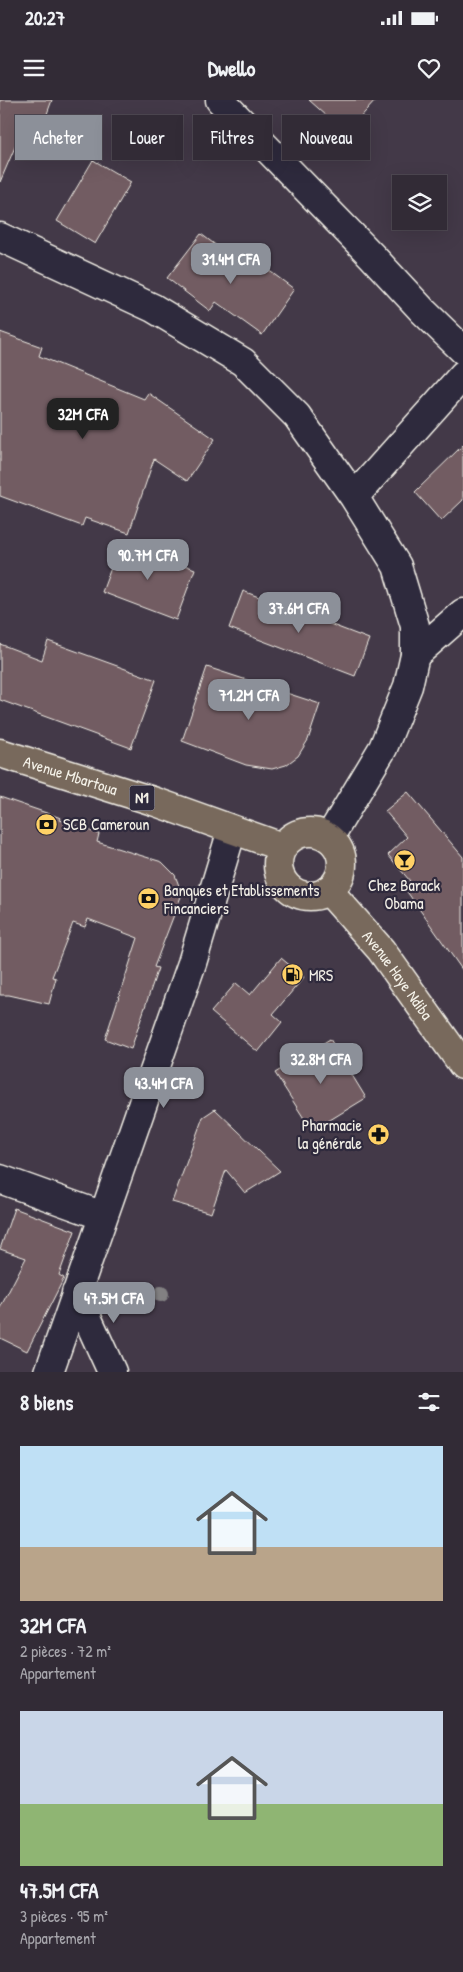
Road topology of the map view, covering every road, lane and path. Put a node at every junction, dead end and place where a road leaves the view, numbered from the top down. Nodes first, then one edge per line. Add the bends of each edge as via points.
1 (220, 100) edge
2 (0, 237) edge
3 (463, 350) edge
4 (463, 374) edge
5 (354, 497) junction
6 (460, 618) edge
7 (415, 656) junction
8 (0, 753) edge
9 (232, 830) junction
10 (329, 838) junction
11 (282, 847) junction
12 (328, 890) junction
13 (463, 1065) edge
14 (0, 1179) edge
15 (103, 1216) junction
16 (76, 1293) junction
17 (48, 1372) edge
18 (112, 1372) edge

1 - 3 street
2 - 5 street via 153,308 243,362 297,416
4 - 5 street
5 - 7 street via 397,566 415,626
6 - 7 street
7 - 10 street via 408,686 382,748
8 - 9 highway, Avenue Mbartoua / N1 via 153,801
9 - 11 highway, Avenue Mbartoua / N1
9 - 15 street via 192,963
10 - 11 highway via 309,831 298,833
10 - 12 highway via 337,847 341,870
11 - 12 highway via 278,870 292,891 316,895
12 - 13 highway, Avenue Haye Ndiba via 382,950
14 - 15 street
15 - 16 street
16 - 17 street
16 - 18 street

